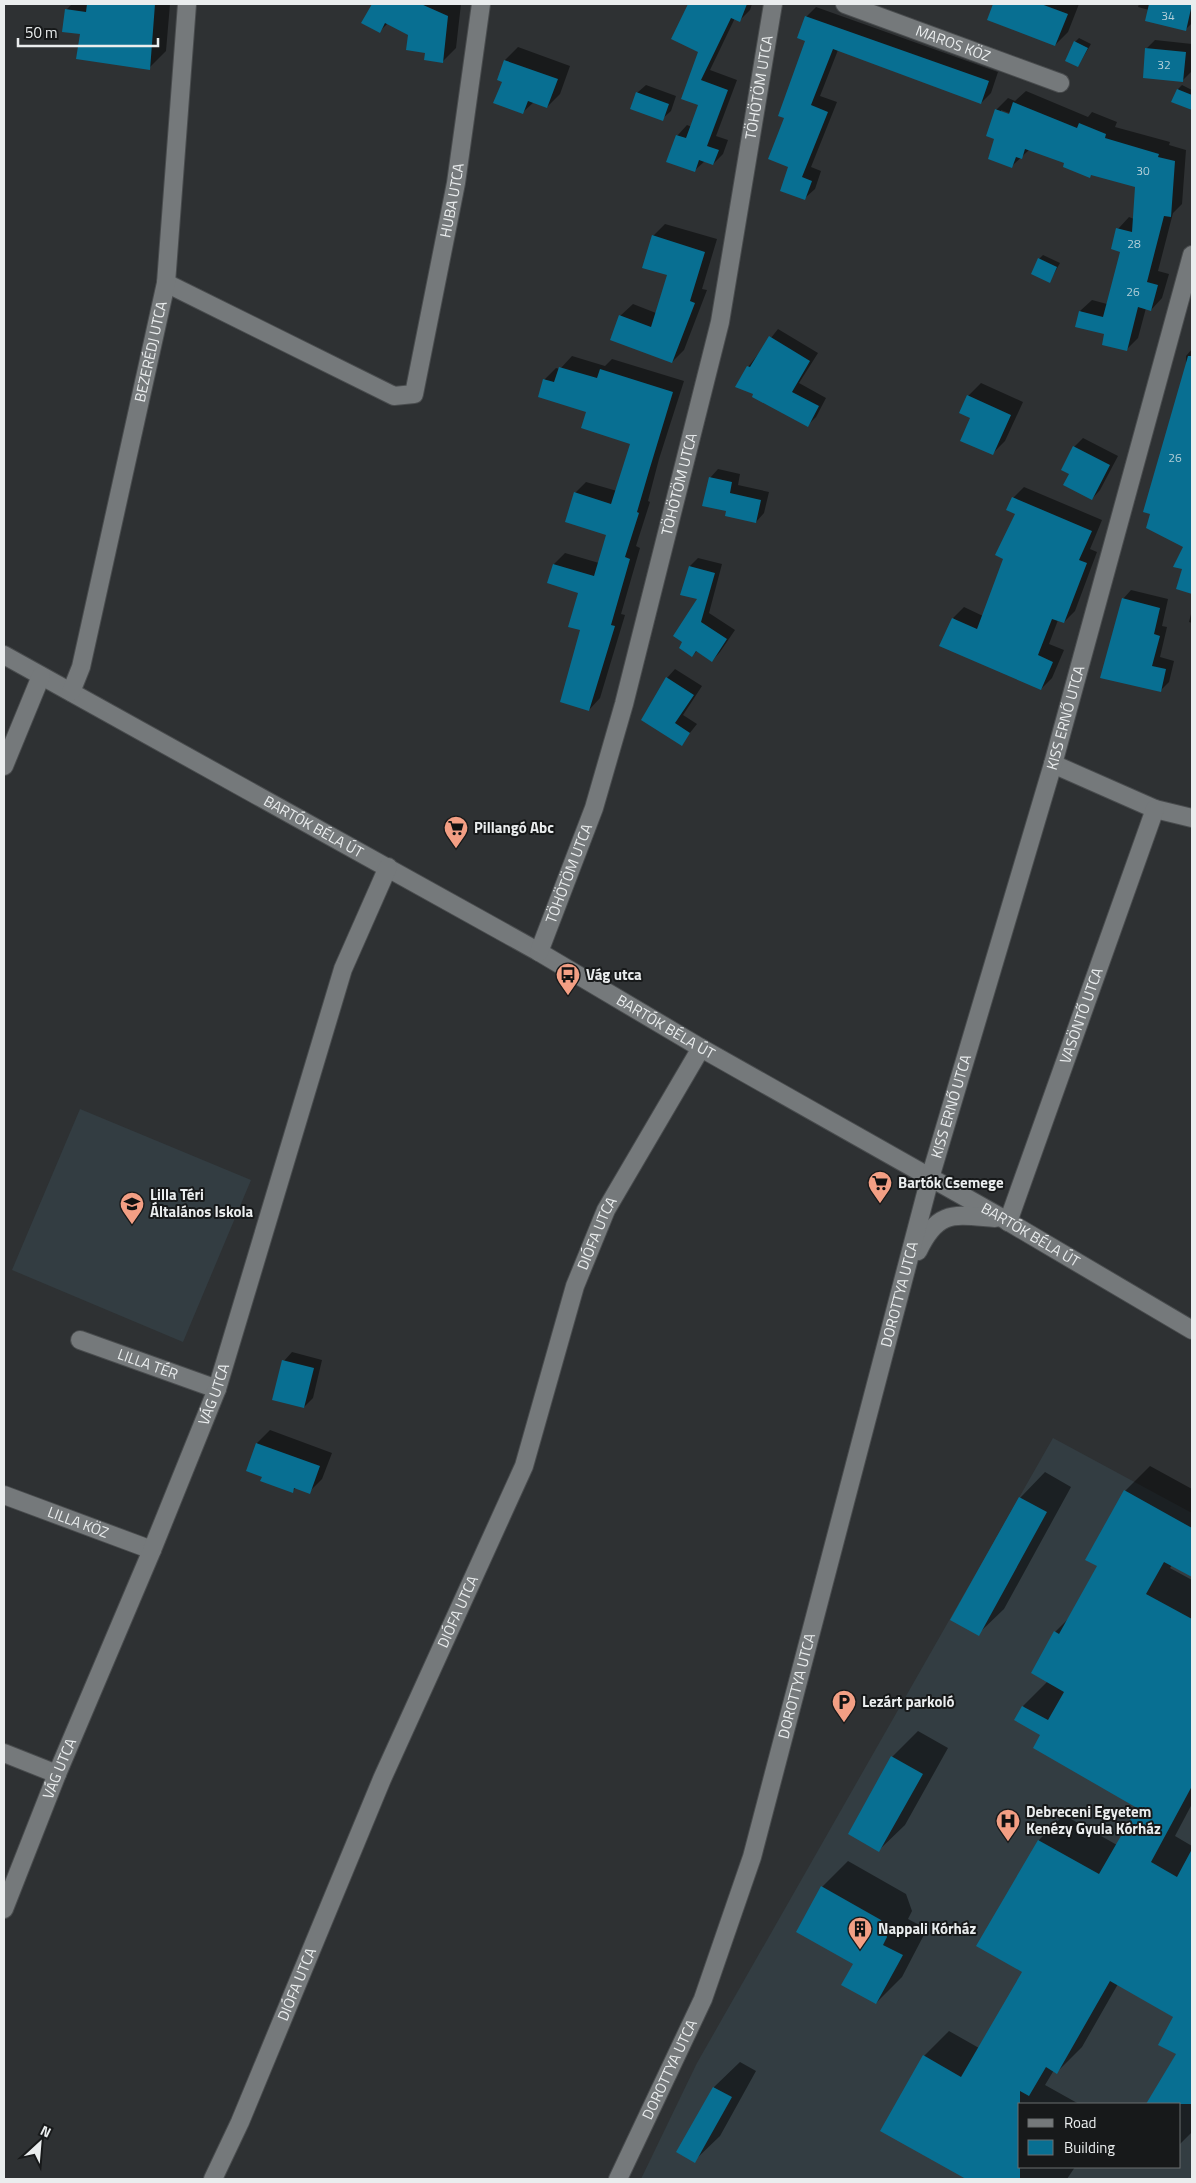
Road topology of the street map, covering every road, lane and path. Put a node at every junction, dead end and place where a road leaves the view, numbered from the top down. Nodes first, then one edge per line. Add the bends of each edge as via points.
1 (187, 4) edge
2 (481, 4) edge
3 (774, 4) edge
4 (846, 4) edge
5 (1060, 83) dead end
6 (1192, 255) edge
7 (166, 282) junction
8 (4, 655) edge
9 (41, 676) junction
10 (71, 692) junction
11 (1053, 764) junction
12 (4, 766) edge
13 (1155, 809) junction
14 (1192, 818) edge
15 (388, 867) junction
16 (538, 952) junction
17 (701, 1048) junction
18 (930, 1178) junction
19 (1005, 1220) junction
20 (904, 1281) junction
21 (1192, 1330) edge
22 (80, 1340) dead end
23 (218, 1390) junction
24 (4, 1495) edge
25 (152, 1550) junction
26 (4, 1753) edge
27 (57, 1774) junction
28 (4, 1909) edge
29 (213, 2179) edge
30 (618, 2179) edge

1 - 7 street, BEZERÉDJ UTCA
2 - 7 street, HUBA UTCA via 456,183 414,394 394,396
3 - 16 street, TÖHÖTÖM UTCA via 720,322 624,704 599,789
4 - 5 street, MAROS KÖZ
6 - 11 street, KISS ERNŐ UTCA
7 - 10 street, BEZERÉDJ UTCA via 82,667
8 - 9 street, BARTÓK BÉLA ÚT
9 - 10 street, BARTÓK BÉLA ÚT
9 - 12 street
10 - 15 street, BARTÓK BÉLA ÚT
11 - 13 street
11 - 18 street, KISS ERNŐ UTCA
13 - 14 street
13 - 19 street, VASÖNTŐ UTCA
15 - 16 street, BARTÓK BÉLA ÚT
15 - 23 street, VÁG UTCA via 343,969
16 - 17 street, BARTÓK BÉLA ÚT
17 - 18 street, BARTÓK BÉLA ÚT
17 - 29 street, DIÓFA UTCA via 606,1210 575,1286 524,1466 382,1779 240,2122
18 - 19 street, BARTÓK BÉLA ÚT
18 - 20 street, DOROTTYA UTCA
19 - 20 street via 955,1216 938,1221 926,1234
19 - 21 street, BARTÓK BÉLA ÚT
20 - 30 street, DOROTTYA UTCA via 752,1857 700,2005
22 - 23 street, LILLA TÉR
23 - 25 street, VÁG UTCA
24 - 25 street, LILLA KÖZ
25 - 27 street, VÁG UTCA
26 - 27 street
27 - 28 street, VÁG UTCA

